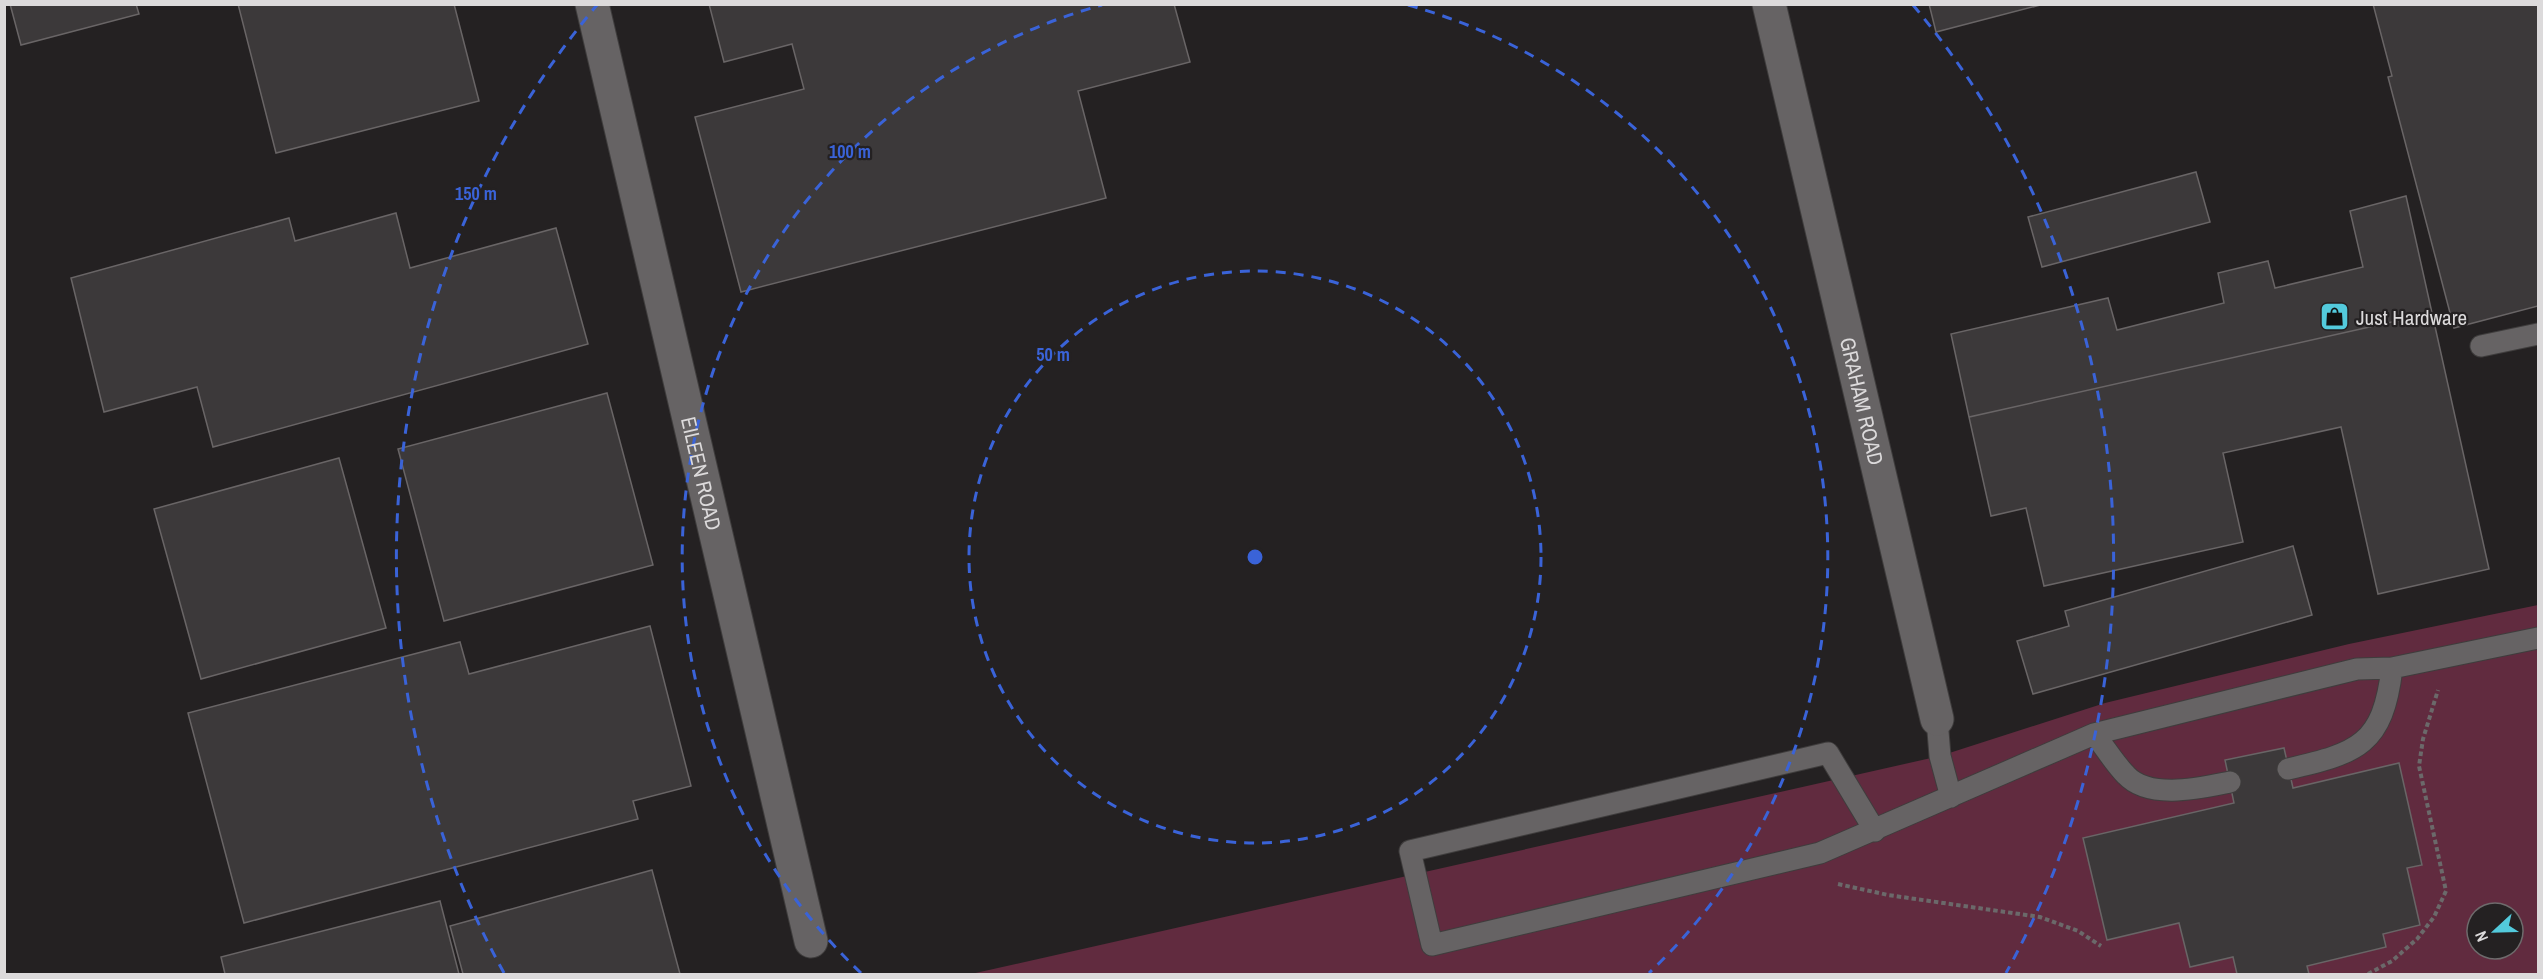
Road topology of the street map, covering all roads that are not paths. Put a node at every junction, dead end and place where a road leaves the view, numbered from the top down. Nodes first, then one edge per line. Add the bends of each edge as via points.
1 (592, 4) edge
2 (1769, 4) edge
3 (2538, 334) edge
4 (2481, 346) dead end
5 (2538, 638) edge
6 (2392, 668) junction
7 (1937, 719) joint
8 (2094, 734) junction
9 (2288, 769) dead end
10 (2230, 782) dead end
11 (1951, 797) junction
12 (1875, 831) junction
13 (811, 941) dead end

1 - 13 street, EILEEN ROAD
2 - 7 street, GRAHAM ROAD
3 - 4 lane
5 - 6 lane
6 - 8 lane via 2357,669
6 - 9 lane via 2389,699 2364,743 2330,759
7 - 11 lane, GRAHAM ROAD via 1940,756
8 - 10 lane via 2127,777 2150,788 2173,790
8 - 11 lane
11 - 12 lane
12 - 12 lane via 1820,853 1432,945 1410,851 1828,753

